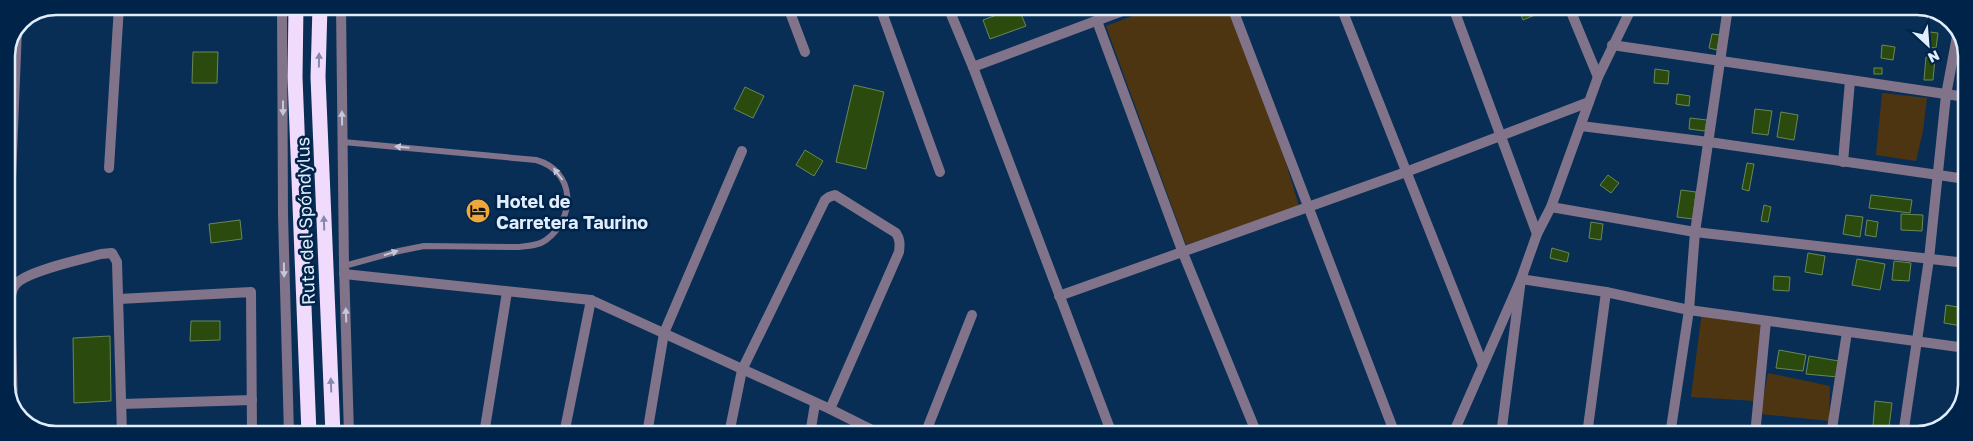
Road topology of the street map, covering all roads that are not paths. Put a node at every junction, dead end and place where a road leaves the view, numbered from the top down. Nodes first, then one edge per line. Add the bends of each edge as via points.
1 (118, 15) edge
2 (282, 15) edge
3 (296, 15) edge
4 (320, 15) edge
5 (341, 15) edge
6 (791, 15) edge
7 (883, 15) edge
8 (951, 15) edge
9 (1112, 15) edge
10 (1235, 15) edge
11 (1344, 15) edge
12 (1456, 15) edge
13 (1572, 15) edge
14 (1628, 15) edge
15 (1727, 15) edge
16 (1097, 21) junction
17 (1956, 42) edge
18 (1612, 45) junction
19 (16, 46) edge
20 (804, 52) dead end
21 (1721, 61) junction
22 (973, 67) junction
23 (1598, 77) junction
24 (1850, 80) junction
25 (15, 86) edge
26 (1946, 95) junction
27 (1958, 96) edge
28 (1589, 102) junction
29 (1581, 126) junction
30 (1501, 136) junction
31 (342, 142) junction
32 (1709, 142) junction
33 (742, 151) dead end
34 (1843, 162) junction
35 (109, 168) dead end
36 (940, 172) dead end
37 (1406, 172) junction
38 (1937, 176) junction
39 (1958, 178) edge
40 (1307, 207) junction
41 (1551, 207) junction
42 (1695, 232) junction
43 (1537, 234) junction
44 (1183, 253) junction
45 (1929, 259) junction
46 (1958, 262) edge
47 (344, 270) junction
48 (1521, 280) junction
49 (15, 285) edge
50 (507, 292) junction
51 (1606, 292) junction
52 (1059, 296) junction
53 (119, 299) junction
54 (591, 300) junction
55 (1689, 310) junction
56 (972, 316) dead end
57 (1766, 321) junction
58 (1846, 332) junction
59 (664, 333) junction
60 (1915, 342) junction
61 (1958, 347) edge
62 (1483, 365) junction
63 (742, 370) junction
64 (252, 400) junction
65 (122, 404) junction
66 (815, 404) junction
67 (830, 409) junction
68 (122, 426) edge
69 (252, 426) edge
70 (289, 426) edge
71 (309, 426) edge
72 (332, 426) edge
73 (351, 426) edge
74 (485, 426) edge
75 (566, 426) edge
76 (647, 426) edge
77 (731, 426) edge
78 (811, 426) edge
79 (864, 426) edge
80 (928, 426) edge
81 (1109, 426) edge
82 (1254, 426) edge
83 (1392, 426) edge
84 (1456, 426) edge
85 (1502, 426) edge
86 (1588, 426) edge
87 (1671, 426) edge
88 (1756, 426) edge
89 (1832, 426) edge
90 (1904, 426) edge

1 - 35 street
2 -> 70 street
3 - 71 highway, Ruta del Spóndylus via 295,77
72 -> 4 highway, Ruta del Spóndylus via 318,77
31 -> 5 street
6 - 20 street
7 - 36 street
8 - 22 street
9 - 16 street
10 - 40 street
11 - 37 street
12 - 30 street
13 - 23 street
14 - 18 street
15 - 21 street
16 - 22 street
16 - 44 street
17 - 26 street
18 - 21 street
18 - 23 street
19 - 25 street
21 - 24 street
21 - 32 street
22 - 52 street
23 - 28 street
24 - 26 street
24 - 34 street
26 - 27 street
26 - 38 street
28 - 29 street
28 - 30 street
29 - 32 street
29 - 41 street
30 - 37 street
30 - 43 street
31 - 47 street
47 -> 31 lane via 398,251 424,246 534,246 558,229 567,205 567,190 561,175 549,164 536,160
32 - 34 street
32 - 42 street
33 - 59 street
34 - 38 street
37 - 40 street
37 - 62 street
38 - 39 street
38 - 45 street
40 - 44 street
40 - 83 street
41 - 42 street
41 - 43 street
42 - 45 street
42 - 55 street
43 - 48 street
44 - 52 street
44 - 82 street
45 - 46 street
45 - 60 street
47 - 50 street
73 -> 47 street
48 - 51 street
48 - 62 street
48 - 85 street
49 - 53 street via 31,275 107,252 112,253 117,262
50 - 54 street
50 - 74 street
51 - 55 street
51 - 86 street
52 - 81 street
53 - 64 street via 251,292
53 - 65 street
54 - 59 street
54 - 75 street
55 - 57 street
55 - 87 street
56 - 80 street
57 - 58 street
57 - 88 street
58 - 60 street
58 - 89 street
59 - 63 street
59 - 76 street
60 - 61 street
60 - 90 street
62 - 84 street
63 - 66 street
63 - 67 street via 825,200 835,195 842,198 896,233 900,246
63 - 77 street
64 - 65 street
64 - 69 street
65 - 68 street
66 - 67 street
66 - 78 street
67 - 79 street

